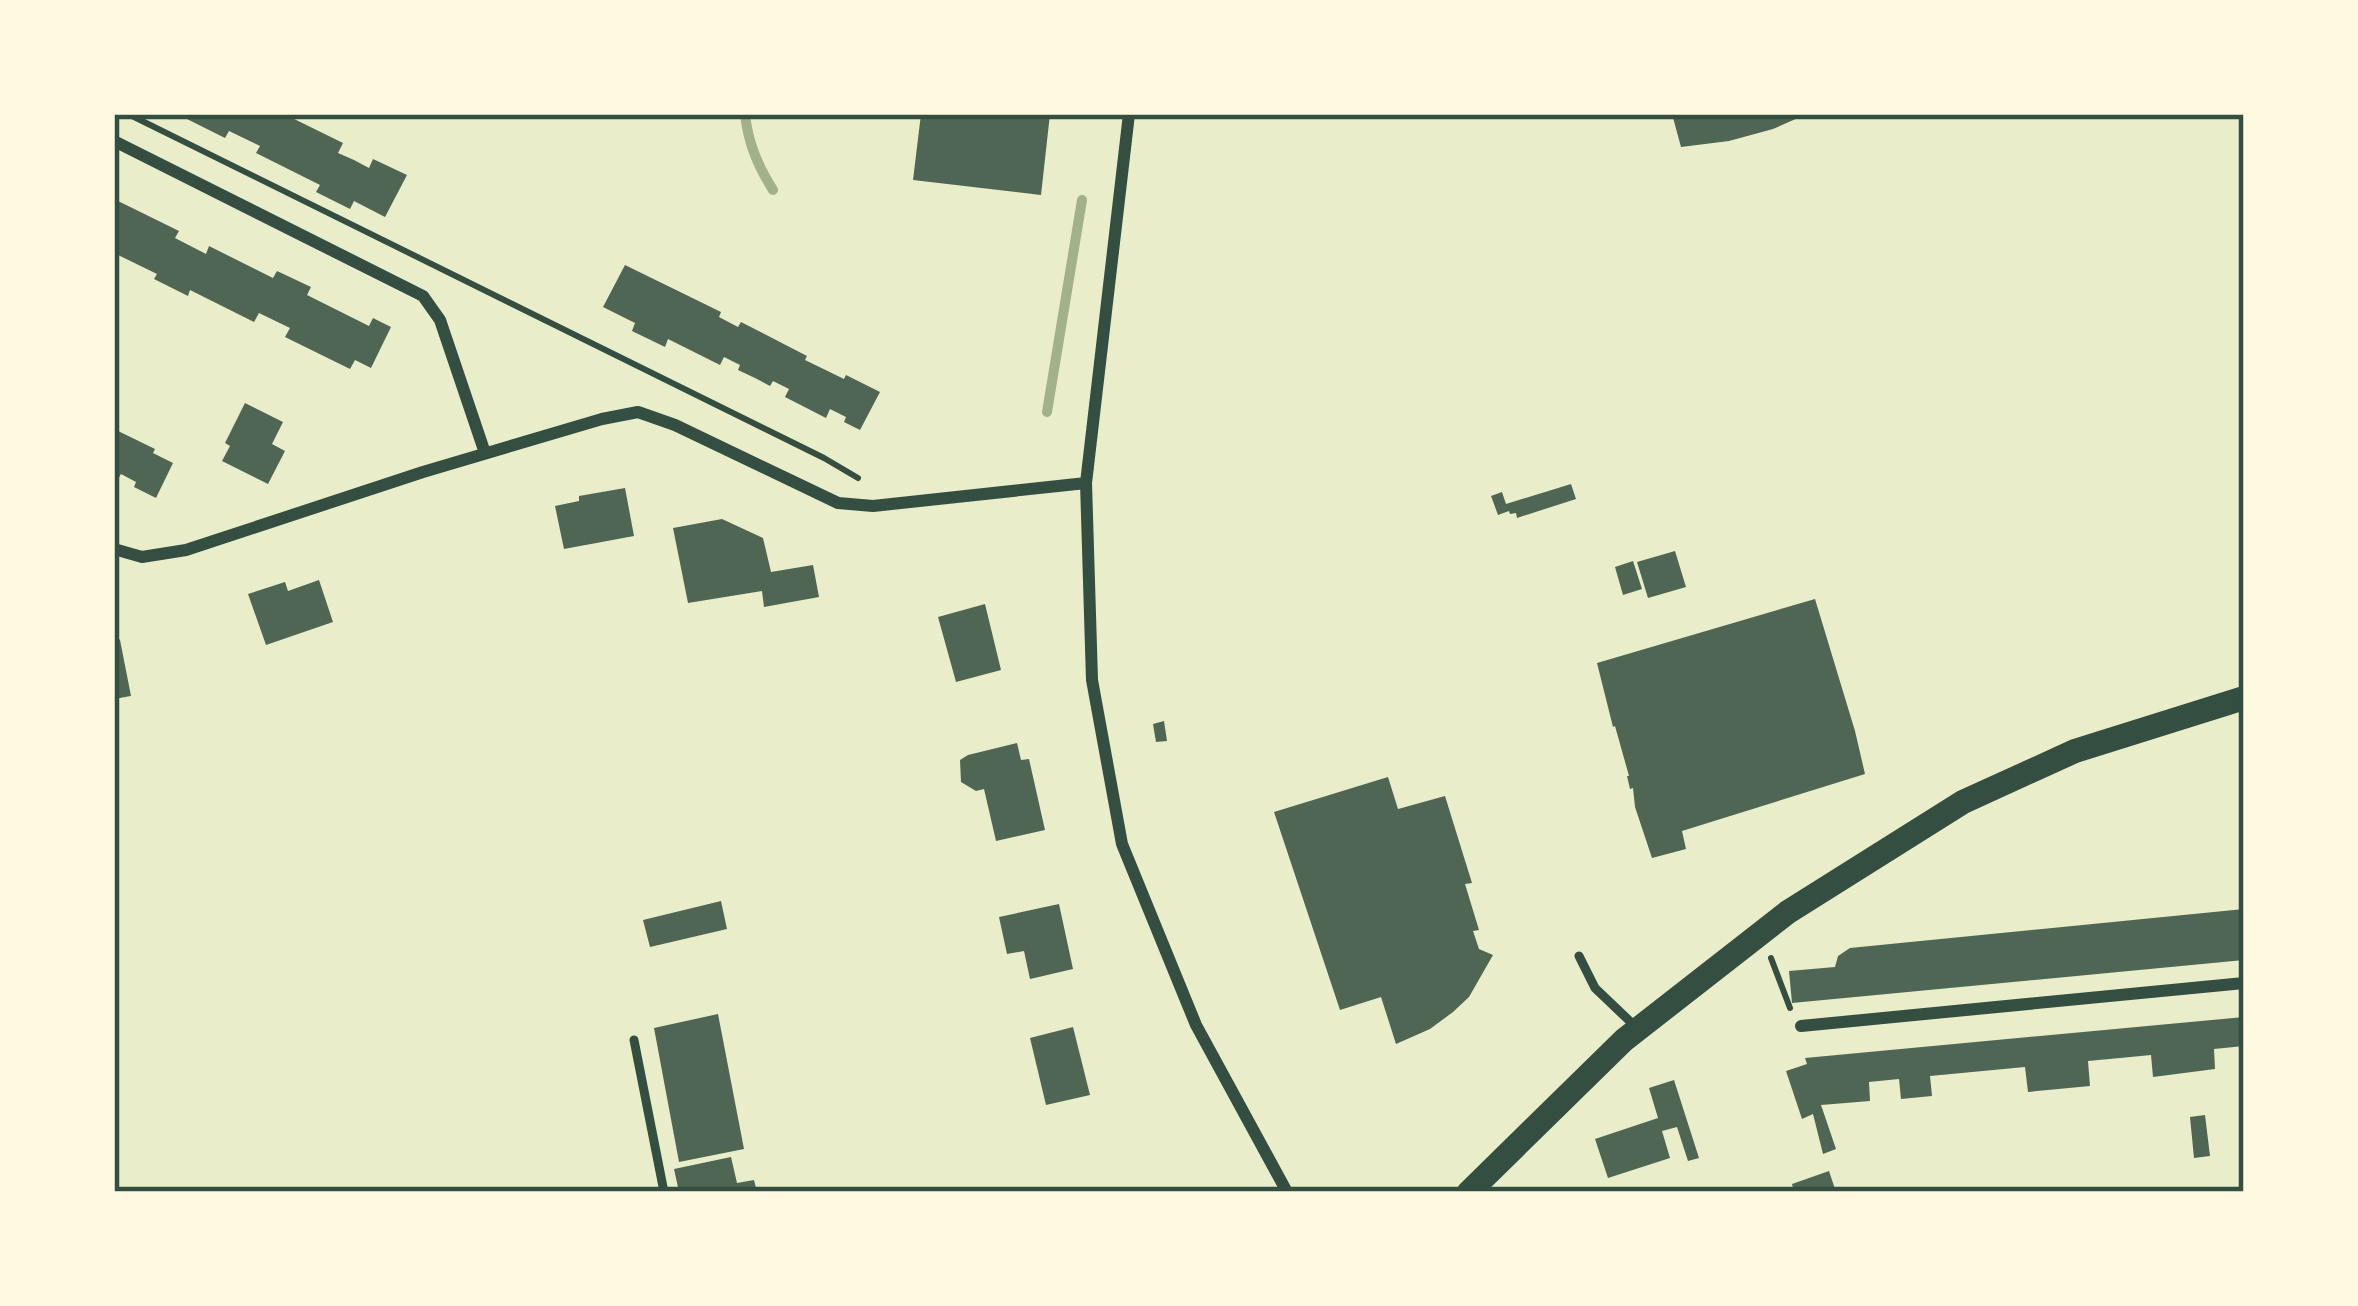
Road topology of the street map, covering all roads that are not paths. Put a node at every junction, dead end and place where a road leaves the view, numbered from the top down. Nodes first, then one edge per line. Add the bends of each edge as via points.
1 (1130, 114) edge
2 (114, 141) edge
3 (485, 453) junction
4 (1086, 483) junction
5 (114, 549) edge
6 (2244, 698) edge
7 (1579, 956) dead end
8 (2244, 983) edge
9 (1801, 1027) road end
10 (1638, 1029) junction
11 (634, 1040) dead end
12 (664, 1192) edge
13 (1287, 1192) edge
14 (1468, 1192) edge

1 - 4 street
2 - 3 street via 423,296 440,320
3 - 4 street via 638,412 838,503
3 - 5 street via 186,550 142,557
4 - 13 street via 1092,680 1122,844 1196,1025
6 - 10 main road via 2075,751 1963,802 1788,912
7 - 10 lane via 1595,988
8 - 9 street
10 - 14 main road
11 - 12 lane

